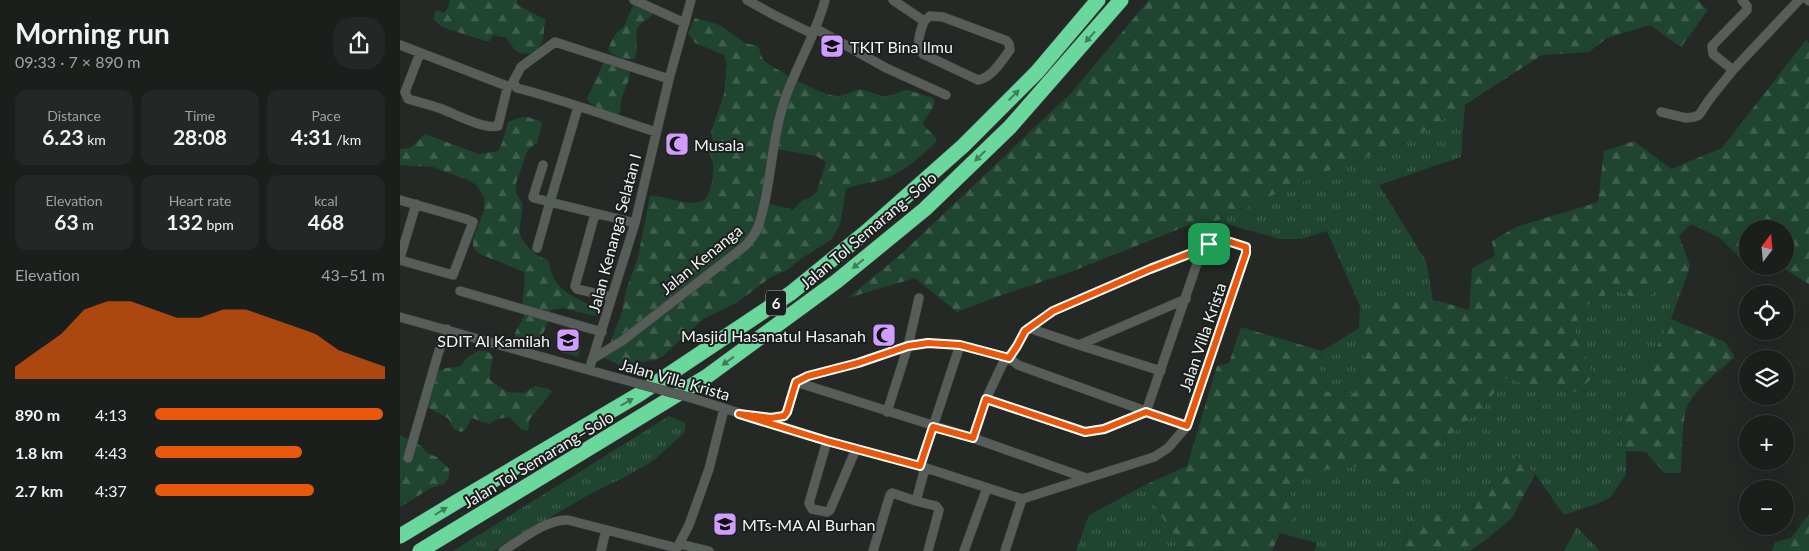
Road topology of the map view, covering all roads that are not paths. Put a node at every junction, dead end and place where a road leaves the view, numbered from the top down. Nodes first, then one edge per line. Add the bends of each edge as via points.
1 (634, 0) edge
2 (691, 0) edge
3 (747, 0) edge
4 (825, 0) edge
5 (893, 0) edge
6 (1098, 0) edge
7 (1122, 0) edge
8 (1742, 0) edge
9 (1799, 0) edge
10 (924, 21) junction
11 (685, 23) junction
12 (814, 31) junction
13 (400, 45) edge
14 (420, 53) junction
15 (1733, 70) junction
16 (669, 79) junction
17 (946, 95) dead end
18 (578, 107) junction
19 (1660, 112) dead end
20 (656, 132) junction
21 (543, 165) dead end
22 (400, 200) edge
23 (550, 202) junction
24 (416, 204) junction
25 (595, 214) junction
26 (635, 223) junction
27 (538, 248) dead end
28 (1202, 249) junction
29 (400, 259) edge
30 (460, 291) dead end
31 (611, 298) junction
32 (919, 298) dead end
33 (1186, 300) junction
34 (400, 317) edge
35 (445, 328) junction
36 (1030, 328) junction
37 (602, 332) junction
38 (960, 345) junction
39 (1079, 345) junction
40 (908, 346) junction
41 (594, 358) junction
42 (1009, 358) junction
43 (589, 370) junction
44 (1161, 371) junction
45 (796, 382) junction
46 (986, 399) junction
47 (724, 409) junction
48 (887, 412) junction
49 (1146, 412) junction
50 (739, 414) junction
51 (1187, 426) junction
52 (933, 427) junction
53 (973, 438) junction
54 (827, 441) junction
55 (856, 448) junction
56 (408, 458) dead end
57 (923, 467) junction
58 (1086, 478) junction
59 (987, 488) junction
60 (1022, 499) junction
61 (916, 500) junction
62 (606, 530) junction
63 (400, 536) edge
64 (678, 546) junction
65 (420, 551) edge
66 (504, 551) edge
67 (601, 551) edge
68 (709, 551) edge
69 (873, 551) edge
70 (928, 551) edge
71 (964, 551) edge
72 (1005, 551) edge

1 - 11 street
2 - 11 street, Jalan Kenanga Selatan I
3 - 12 street via 774,16
4 - 12 street, Jalan Kenanga
5 - 10 street
63 -> 6 highway, Jalan Tol Semarang–Solo / 6 via 638,395 792,293 963,146 1037,72
7 -> 65 highway, Jalan Tol Semarang–Solo / 6 via 1010,127 925,209 837,281 706,377
8 - 15 street via 1748,6 1747,10 1711,50
9 - 15 street
10 - 10 street via 918,44 923,54 978,80 986,78 1010,50 1007,41 943,17 930,16
11 - 16 street, Jalan Kenanga Selatan I
12 - 17 street
12 - 41 street, Jalan Kenanga via 779,122 772,170 756,233 745,246 622,341
13 - 14 street
14 - 14 street via 405,92 408,99 498,126 507,86
15 - 19 street via 1694,118
16 - 18 street via 555,42 529,60 516,75 514,82 517,88
16 - 20 street, Jalan Kenanga Selatan I
18 - 20 street
18 - 23 street
20 - 26 street, Jalan Kenanga Selatan I
21 - 23 street via 533,197
22 - 24 street
23 - 25 street
23 - 27 street
24 - 29 street
24 - 29 street via 473,224 453,276
25 - 26 street
25 - 31 street via 575,286
26 - 31 street, Jalan Kenanga Selatan I
28 - 33 street, Jalan Villa Krista
28 - 36 street, Jalan Villa Krista via 1053,311
28 - 51 street, Jalan Villa Krista via 1218,238 1246,247 1246,253
30 - 37 street
31 - 37 street, Jalan Kenanga Selatan I
32 - 40 street
33 - 39 street, Jalan Villa Krista
33 - 44 street, Jalan Villa Krista
34 - 35 street
35 - 43 street
35 - 56 street
36 - 39 street
36 - 42 street, Jalan Villa Krista
37 - 41 street, Jalan Kenanga Selatan I
38 - 40 street
38 - 42 street
38 - 52 street
39 - 44 street, Jalan Villa Krista
40 - 45 street
40 - 48 street
41 - 43 street, Jalan Kenanga Selatan I
42 - 46 street, Jalan Villa Krista via 1003,363
42 - 49 street via 1018,365
43 - 47 street, Jalan Villa Krista, bridge
44 - 49 street, Jalan Villa Krista
45 - 48 street
45 - 50 street, Jalan Villa Krista via 784,416 771,418
46 - 49 street via 1085,432 1104,429
46 - 53 street, Jalan Villa Krista
47 - 50 street, Jalan Villa Krista
47 - 64 street via 709,469
48 - 52 street
49 - 51 street
50 - 54 street, Jalan Villa Krista
51 - 58 street, Jalan Villa Krista via 1168,448 1154,457
52 - 53 street
52 - 57 street
53 - 58 street
54 - 55 street, Jalan Villa Krista
54 - 55 street via 808,503 812,509 823,512 830,510
55 - 57 street, Jalan Villa Krista
57 - 59 street, Jalan Villa Krista
57 - 61 street
58 - 60 street, Jalan Villa Krista
59 - 60 street, Jalan Villa Krista
59 - 71 street
60 - 72 street
61 - 69 street via 890,495
61 - 70 street via 939,510
62 - 64 street
62 - 66 street via 568,520 554,521
62 - 67 street
64 - 68 street

